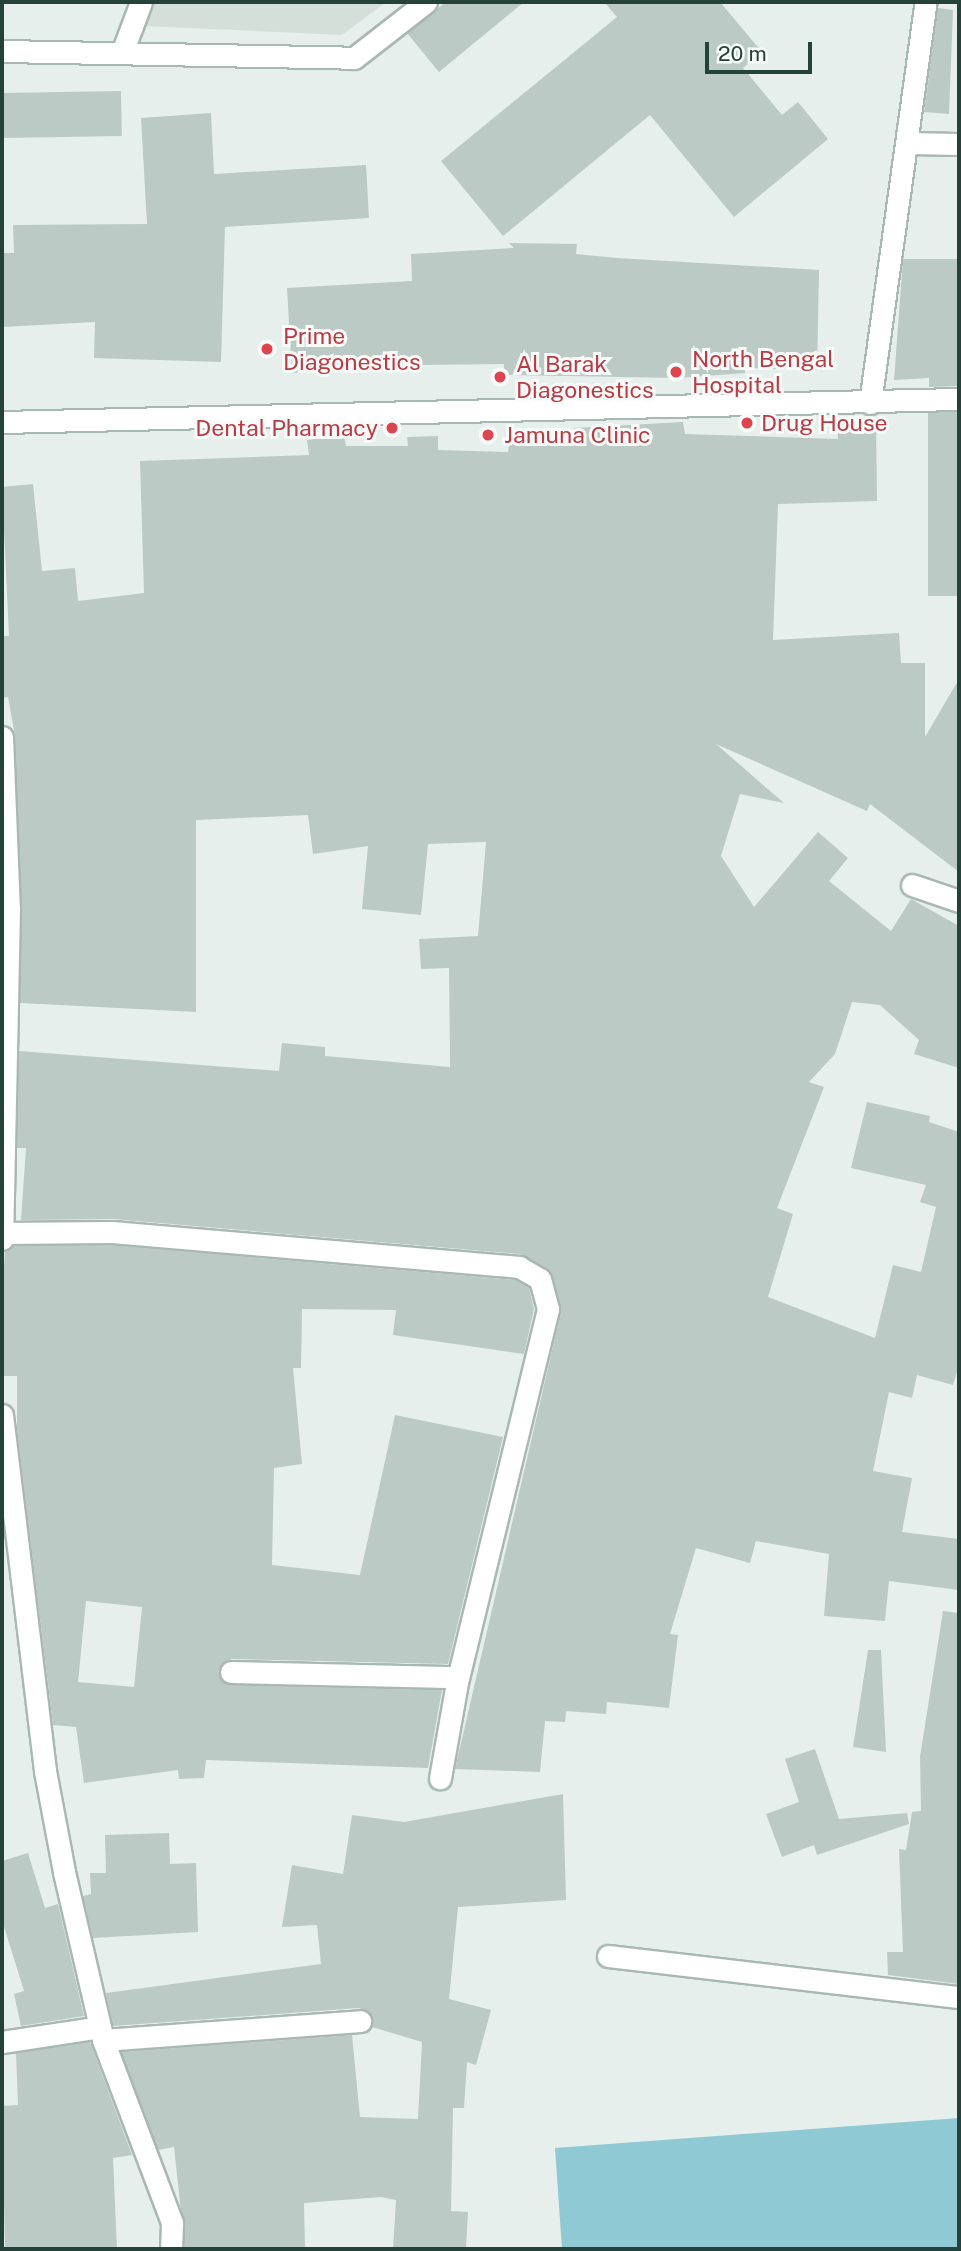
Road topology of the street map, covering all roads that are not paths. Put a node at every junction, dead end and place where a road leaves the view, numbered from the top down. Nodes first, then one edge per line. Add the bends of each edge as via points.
1 (141, 2) edge
2 (426, 2) edge
3 (926, 2) edge
4 (123, 50) junction
5 (2, 51) edge
6 (909, 144) junction
7 (959, 144) edge
8 (959, 399) edge
9 (870, 403) junction
10 (2, 422) edge
11 (2, 737) edge
12 (912, 885) dead end
13 (959, 901) edge
14 (2, 1233) edge
15 (2, 1238) edge
16 (2, 1415) edge
17 (231, 1672) dead end
18 (458, 1677) junction
19 (440, 1778) dead end
20 (608, 1956) dead end
21 (959, 1997) edge
22 (360, 2021) dead end
23 (102, 2033) junction
24 (2, 2042) edge
25 (171, 2249) edge

1 - 4 street
2 - 4 street via 354,58
3 - 6 street
4 - 5 street
6 - 7 street
6 - 9 street
8 - 9 street
9 - 10 street
11 - 14 street via 9,909
12 - 13 street
14 - 15 street
14 - 18 street via 113,1232 519,1267 541,1279 548,1308
16 - 23 street via 45,1771
17 - 18 street
18 - 19 street
20 - 21 street
22 - 23 street
23 - 24 street
23 - 25 street via 172,2223

